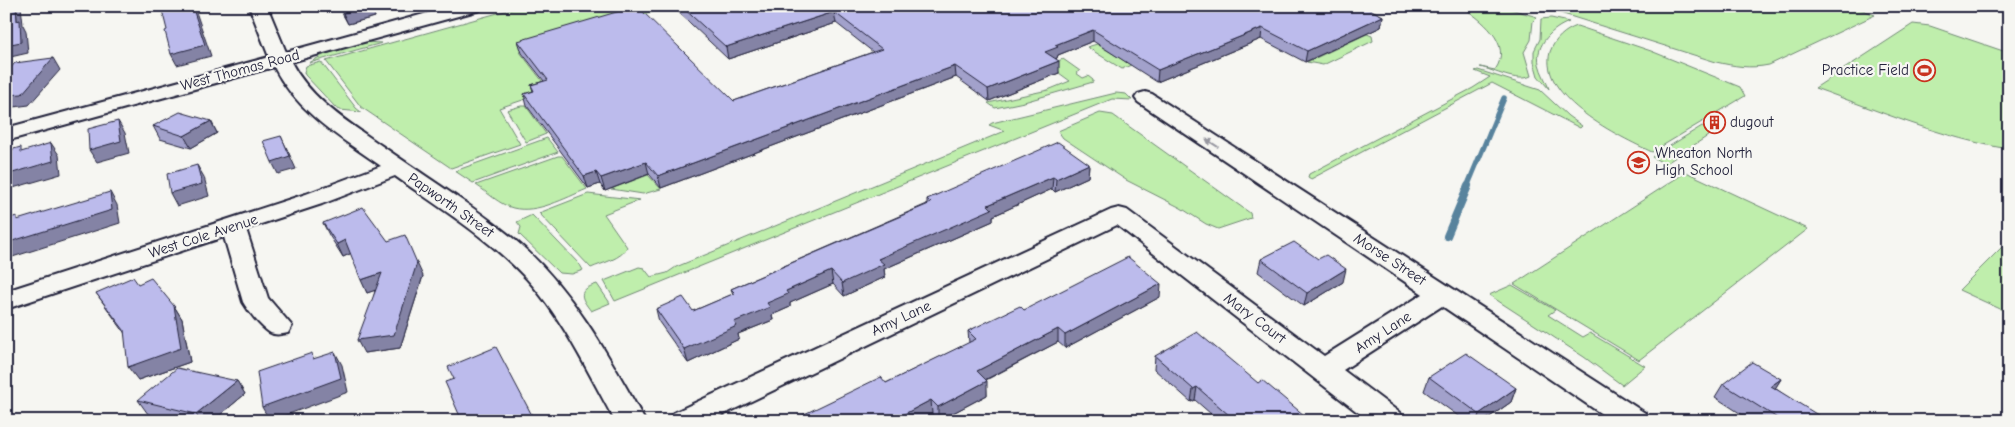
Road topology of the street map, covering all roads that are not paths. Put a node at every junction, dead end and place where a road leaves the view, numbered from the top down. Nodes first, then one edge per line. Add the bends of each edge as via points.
1 (258, 6) edge
2 (474, 6) edge
3 (280, 58) junction
4 (1145, 98) dead end
5 (6, 135) edge
6 (398, 167) junction
7 (1119, 215) joint
8 (233, 226) junction
9 (1442, 294) junction
10 (6, 300) edge
11 (279, 326) dead end
12 (1323, 370) junction
13 (630, 421) edge
14 (683, 421) edge
15 (1390, 421) edge
16 (1635, 421) edge

1 - 3 street, Papworth Street
2 - 3 street, West Thomas Road
3 - 5 street, West Thomas Road
3 - 6 street, Papworth Street via 298,89 316,108
9 -> 4 street, Morse Street
6 - 8 street, West Cole Avenue
6 - 13 street, Papworth Street via 491,233 548,287
7 - 12 street, Mary Court
7 - 14 street, Amy Lane
8 - 10 street, West Cole Avenue
8 - 11 street via 256,302
9 - 12 street, Amy Lane
9 - 16 street, Morse Street
12 - 15 street, Mary Court

